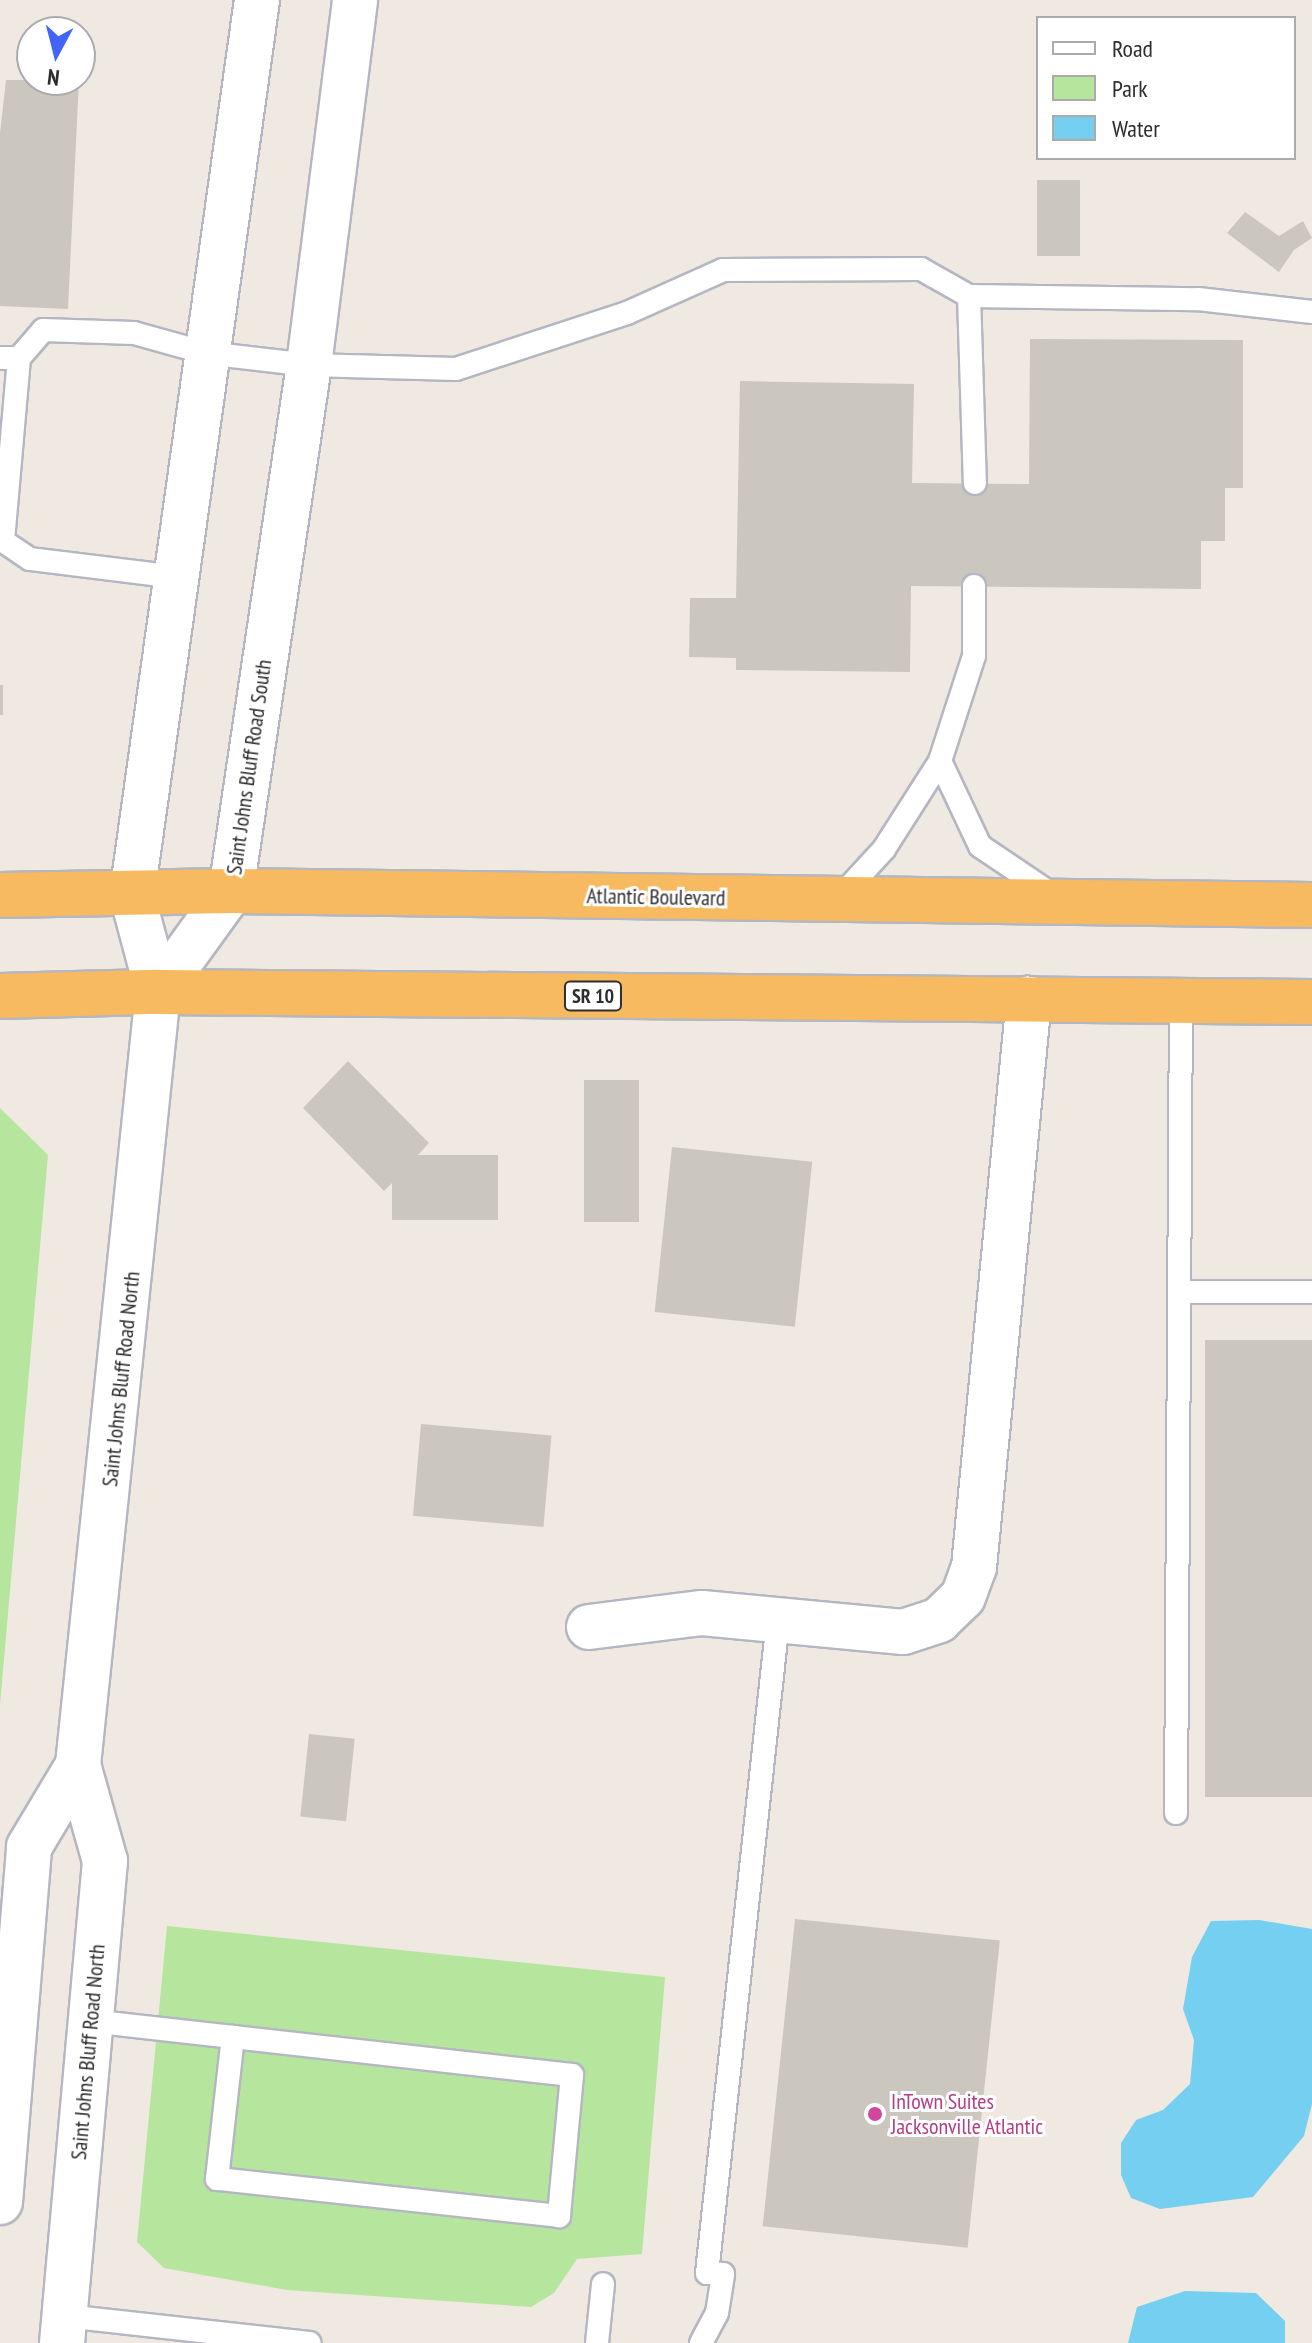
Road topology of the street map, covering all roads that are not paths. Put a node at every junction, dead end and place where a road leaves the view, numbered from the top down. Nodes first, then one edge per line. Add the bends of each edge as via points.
1 (257, 0) edge
2 (355, 0) edge
3 (969, 296) junction
4 (1312, 312) edge
5 (206, 353) junction
6 (9, 358) edge
7 (309, 365) junction
8 (975, 483) dead end
9 (176, 577) junction
10 (974, 586) dead end
11 (940, 761) junction
12 (231, 891) junction
13 (0, 895) edge
14 (132, 895) junction
15 (838, 899) junction
16 (1064, 902) junction
17 (1312, 905) edge
18 (158, 992) junction
19 (0, 996) edge
20 (1029, 999) junction
21 (1181, 1001) junction
22 (1312, 1002) edge
23 (1179, 1292) junction
24 (1312, 1292) edge
25 (778, 1620) junction
26 (589, 1627) dead end
27 (78, 1765) junction
28 (1176, 1813) dead end
29 (90, 2021) junction
30 (233, 2037) junction
31 (0, 2202) edge
32 (603, 2284) dead end
33 (63, 2330) edge
34 (310, 2343) edge
35 (597, 2343) edge
36 (701, 2343) edge

1 - 5 main road
2 - 7 main road, Saint Johns Bluff Road South
3 - 4 lane via 1198,299
3 - 7 lane via 921,269 723,270 627,313 456,369
3 - 8 lane
5 - 6 lane via 134,333 43,330
5 - 7 lane
5 - 9 main road
6 - 9 lane via 3,541 30,559
7 - 12 main road, Saint Johns Bluff Road South
9 - 14 main road
10 - 11 lane via 974,656
11 - 15 lane via 884,849
11 - 16 lane via 980,846
12 - 14 highway, Atlantic Boulevard
12 - 15 highway, Atlantic Boulevard
12 - 18 main road, Saint Johns Bluff Road South
13 - 14 highway, Atlantic Boulevard
14 - 18 main road
15 - 16 highway, Atlantic Boulevard
16 - 17 highway, Atlantic Boulevard
18 - 19 highway, SR 10
18 - 20 highway, SR 10
18 - 27 main road, Saint Johns Bluff Road North
20 - 21 highway, SR 10
20 - 25 main road via 974,1567 963,1597 939,1620 903,1632
21 - 22 highway, SR 10
21 - 23 lane
23 - 24 lane
23 - 28 lane
25 - 26 main road via 702,1613
25 - 36 lane via 707,2273 723,2274 717,2313
27 - 29 main road, Saint Johns Bluff Road North via 105,1861
27 - 31 main road, Saint Johns Bluff Road North via 29,1847
29 - 30 lane
29 - 33 main road, Saint Johns Bluff Road North
30 - 30 lane via 572,2075 559,2216 217,2179
32 - 35 lane
33 - 34 lane

